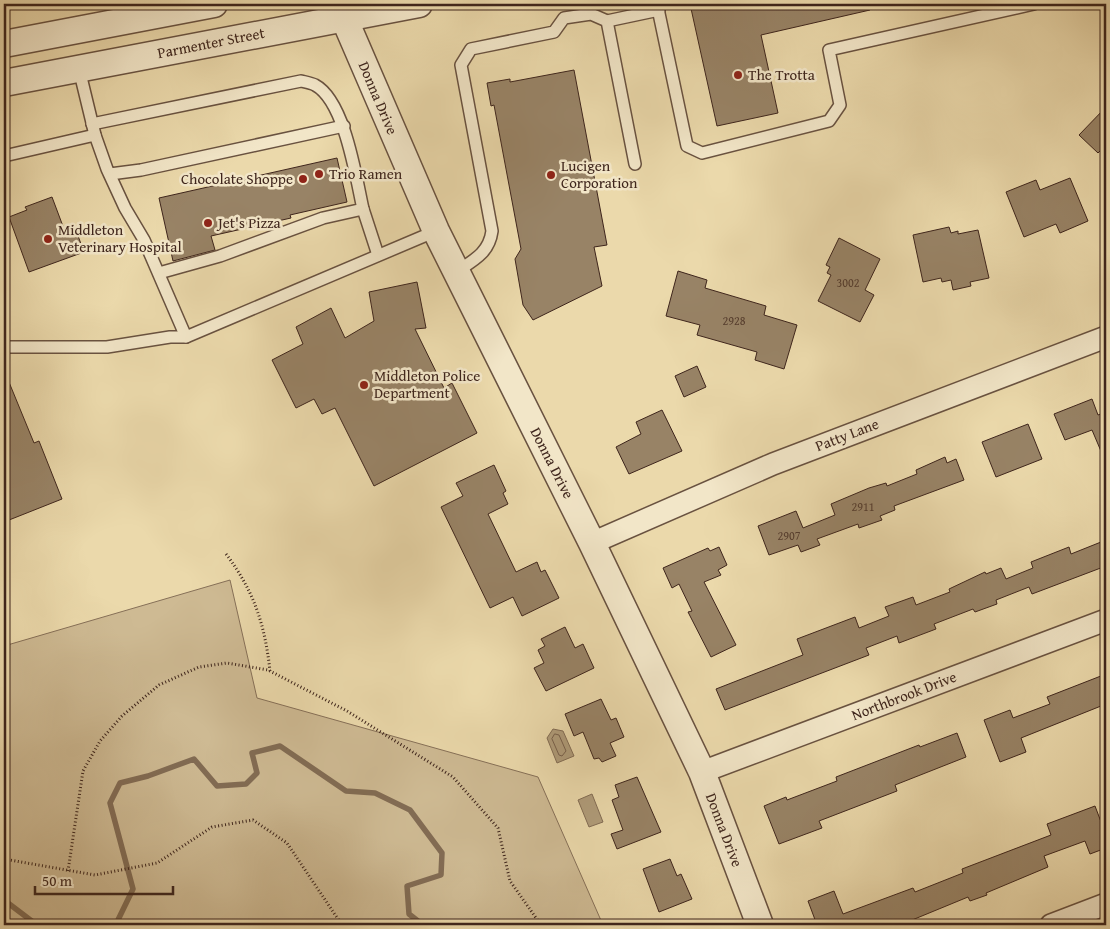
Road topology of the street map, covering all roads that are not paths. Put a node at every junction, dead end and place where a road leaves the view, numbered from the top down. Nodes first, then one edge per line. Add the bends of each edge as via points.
1 (214, 4) edge
2 (419, 4) edge
3 (1034, 4) edge
4 (658, 7) edge
5 (341, 10) edge
6 (607, 20) junction
7 (4, 44) edge
8 (79, 69) junction
9 (4, 83) edge
10 (344, 126) junction
11 (93, 130) junction
12 (4, 156) edge
13 (634, 164) dead end
14 (110, 174) junction
15 (363, 209) junction
16 (436, 231) junction
17 (378, 255) junction
18 (456, 272) junction
19 (159, 273) junction
20 (1106, 336) edge
21 (186, 337) junction
22 (4, 347) edge
23 (592, 542) junction
24 (1106, 620) edge
25 (702, 772) junction
26 (1106, 904) edge
27 (760, 925) edge
28 (1051, 925) edge

1 - 7 street
2 - 5 street, Parmenter Street
3 - 4 lane via 829,50 840,106 829,121 702,153 687,146
4 - 6 lane
5 - 8 street, Parmenter Street
5 - 16 street, Donna Drive
6 - 13 lane
6 - 18 lane via 592,14 564,18 554,32 471,49 461,64 492,230 487,248
8 - 9 street, Parmenter Street
8 - 11 lane
10 - 11 lane via 326,94 316,85 301,80
10 - 14 lane
10 - 15 lane
11 - 12 lane
11 - 14 lane
14 - 19 lane
15 - 17 lane
15 - 19 lane via 323,218 220,256
16 - 17 lane
16 - 18 street, Donna Drive
17 - 21 lane
18 - 23 street, Donna Drive
19 - 21 lane
20 - 23 street, Patty Lane via 773,464
21 - 22 lane via 106,347
23 - 25 street, Donna Drive
24 - 25 street, Northbrook Drive
25 - 27 street, Donna Drive
26 - 28 street

